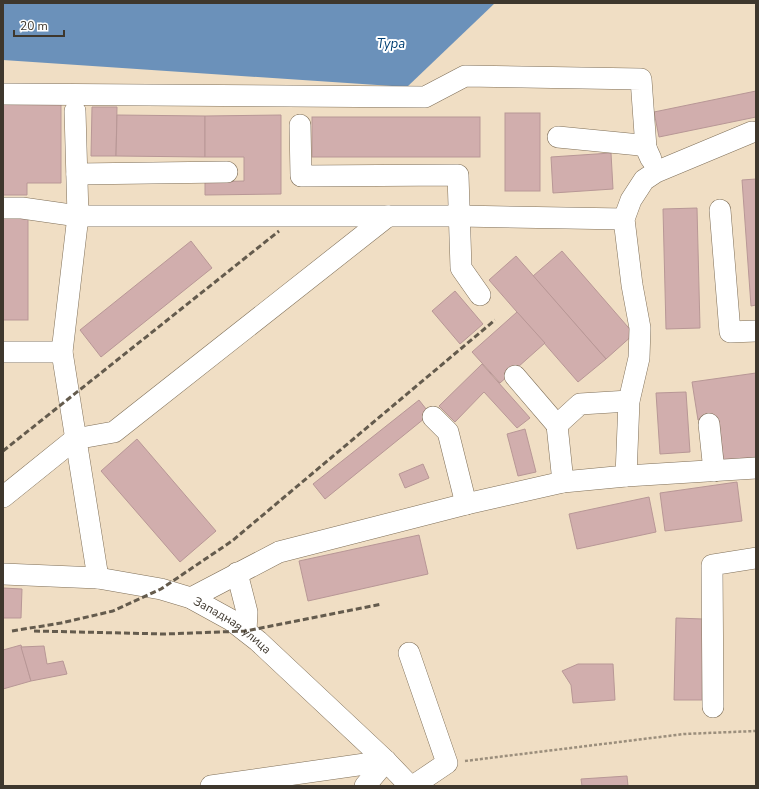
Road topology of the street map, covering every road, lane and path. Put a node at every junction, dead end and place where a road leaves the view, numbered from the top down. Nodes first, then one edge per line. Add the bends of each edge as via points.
1 (3, 94) edge
2 (75, 111) dead end
3 (300, 125) dead end
4 (752, 132) dead end
5 (558, 137) dead end
6 (646, 148) junction
7 (227, 172) dead end
8 (656, 172) junction
9 (77, 174) junction
10 (3, 208) edge
11 (720, 210) dead end
12 (78, 216) junction
13 (388, 216) junction
14 (458, 216) junction
15 (624, 219) junction
16 (480, 295) dead end
17 (756, 331) edge
18 (3, 352) edge
19 (62, 352) junction
20 (515, 376) dead end
21 (629, 401) junction
22 (433, 417) dead end
23 (709, 424) dead end
24 (557, 425) junction
25 (75, 440) junction
26 (756, 468) edge
27 (714, 471) junction
28 (626, 476) junction
29 (563, 482) junction
30 (3, 497) edge
31 (466, 504) junction
32 (756, 558) edge
33 (238, 573) junction
34 (3, 574) edge
35 (98, 578) junction
36 (191, 598) junction
37 (246, 630) junction
38 (409, 653) dead end
39 (713, 707) dead end
40 (756, 731) edge
41 (386, 761) junction
42 (447, 763) junction
43 (211, 786) edge
44 (365, 786) edge
45 (412, 786) edge

1 - 6 street via 418,97 465,76 641,79
2 - 9 street
3 - 14 street via 301,176 458,175
4 - 8 street
5 - 6 street via 640,145
6 - 8 street
7 - 9 street
8 - 15 street via 644,180 635,193
9 - 12 street
10 - 12 street via 22,208
11 - 17 street via 730,332
12 - 13 street
12 - 19 street
13 - 14 street
13 - 25 street via 114,432
14 - 15 street
14 - 16 street via 461,268
15 - 21 street via 640,328 639,358
18 - 19 street
19 - 25 street
20 - 24 street
21 - 24 street via 580,404
21 - 28 street
22 - 31 street via 448,432
23 - 27 street
24 - 29 street
25 - 30 street
25 - 35 street
26 - 27 street
27 - 28 street
28 - 29 street
29 - 31 street
31 - 33 street via 279,552
32 - 39 street via 712,565
33 - 36 street
33 - 37 street via 247,612
34 - 35 street, Западная улица
35 - 36 street, Западная улица via 161,589
36 - 37 street, Западная улица
37 - 41 street, Западная улица
38 - 42 street
40 - 42 path via 684,734
41 - 43 street
41 - 44 street
41 - 45 street, Западная улица
42 - 45 street

